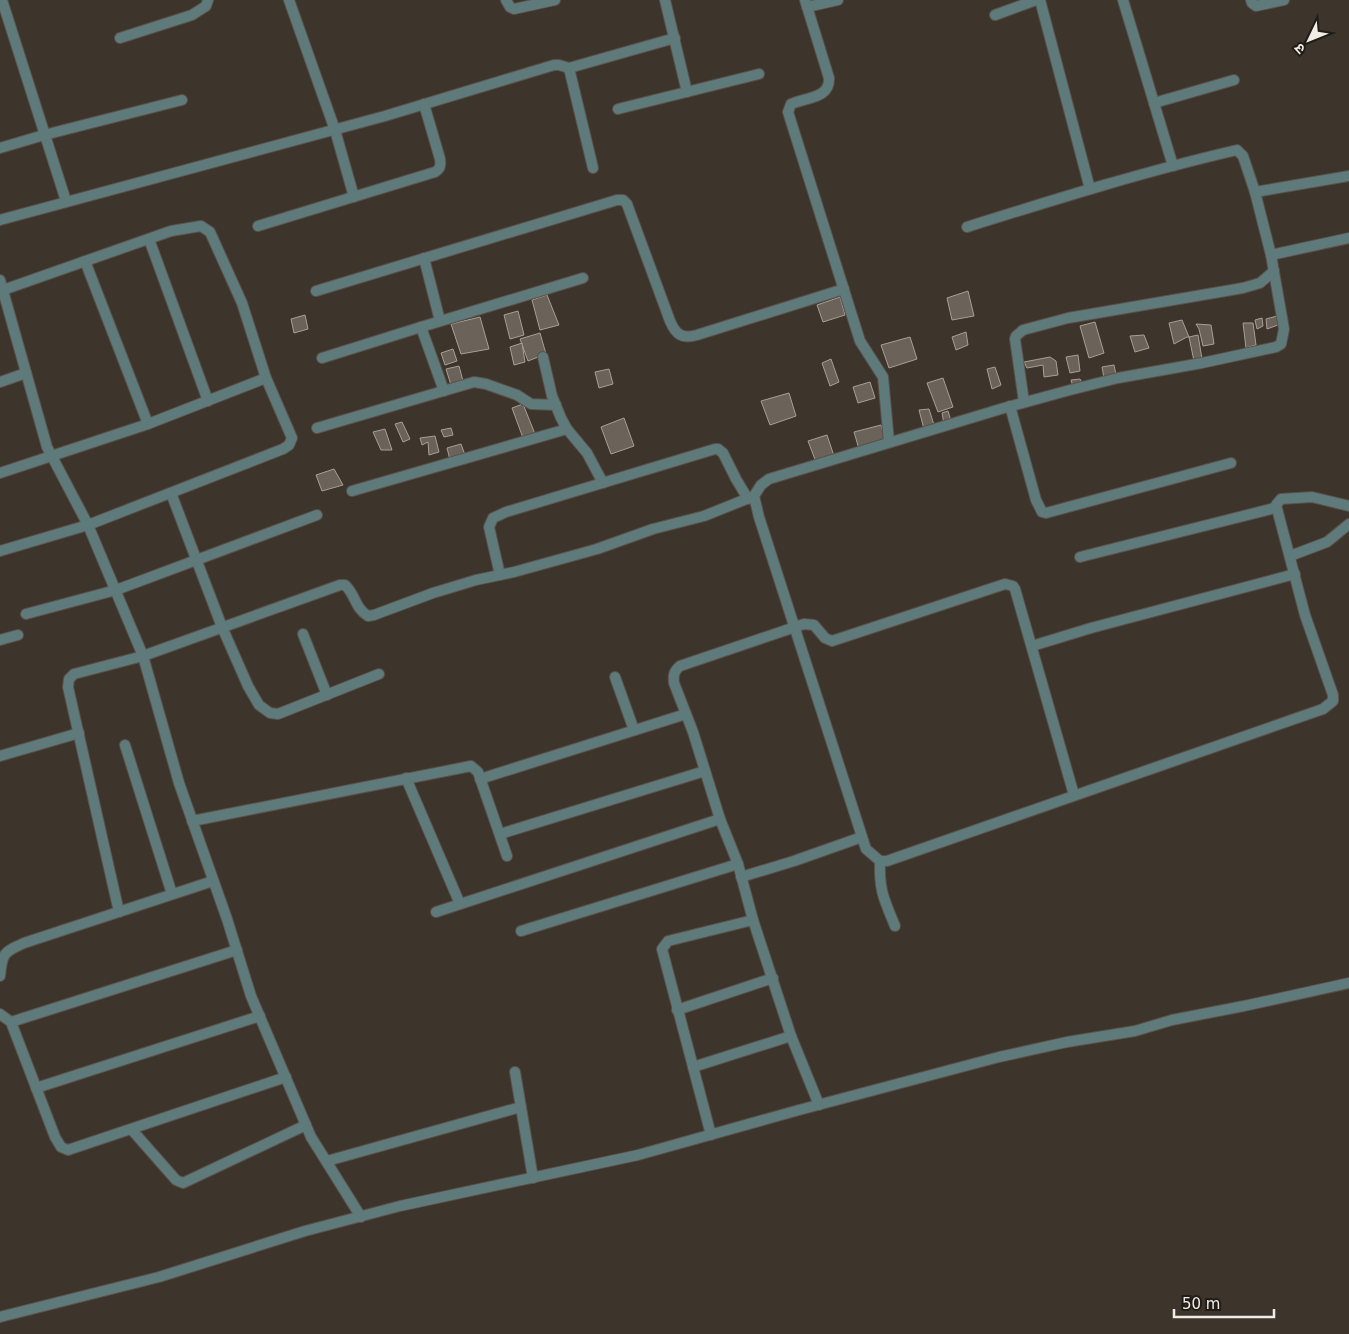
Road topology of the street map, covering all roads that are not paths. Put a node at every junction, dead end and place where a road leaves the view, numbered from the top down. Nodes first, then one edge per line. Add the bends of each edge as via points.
1 (2, 0) edge
2 (208, 0) edge
3 (289, 0) edge
4 (506, 0) edge
5 (555, 0) edge
6 (665, 0) edge
7 (838, 0) edge
8 (1036, 0) edge
9 (1040, 0) edge
10 (1123, 0) edge
11 (1251, 0) edge
12 (1284, 0) edge
13 (806, 3) edge
14 (994, 15) dead end
15 (120, 38) dead end
16 (675, 38) junction
17 (569, 68) junction
18 (759, 74) dead end
19 (1234, 80) dead end
20 (687, 92) junction
21 (182, 100) dead end
22 (1154, 103) junction
23 (424, 104) junction
24 (618, 109) dead end
25 (335, 130) junction
26 (44, 135) junction
27 (0, 148) edge
28 (1173, 166) junction
29 (593, 168) dead end
30 (1349, 176) edge
31 (1090, 189) junction
32 (1255, 192) junction
33 (354, 197) junction
34 (66, 201) junction
35 (0, 220) edge
36 (258, 226) dead end
37 (967, 228) dead end
38 (1349, 238) edge
39 (148, 239) junction
40 (1271, 255) junction
41 (424, 258) junction
42 (85, 261) junction
43 (1274, 271) junction
44 (583, 278) dead end
45 (1, 287) edge
46 (844, 289) junction
47 (316, 291) dead end
48 (440, 321) junction
49 (421, 327) junction
50 (543, 357) dead end
51 (322, 358) dead end
52 (26, 373) junction
53 (266, 378) junction
54 (0, 382) edge
55 (444, 391) junction
56 (208, 401) junction
57 (1024, 402) junction
58 (556, 405) junction
59 (1010, 406) junction
60 (148, 424) junction
61 (317, 428) dead end
62 (567, 429) junction
63 (889, 442) junction
64 (52, 456) junction
65 (1231, 463) dead end
66 (0, 473) edge
67 (603, 483) junction
68 (352, 491) dead end
69 (171, 493) junction
70 (751, 497) junction
71 (1349, 506) edge
72 (1275, 508) junction
73 (317, 516) dead end
74 (1349, 524) edge
75 (88, 525) junction
76 (0, 551) edge
77 (1290, 556) junction
78 (1080, 557) dead end
79 (197, 560) junction
80 (1295, 574) junction
81 (500, 575) junction
82 (116, 590) junction
83 (26, 614) dead end
84 (222, 627) junction
85 (795, 627) junction
86 (303, 634) dead end
87 (18, 635) dead end
88 (0, 640) edge
89 (1032, 646) junction
90 (142, 656) junction
91 (379, 674) dead end
92 (615, 677) dead end
93 (327, 695) junction
94 (686, 714) junction
95 (634, 730) junction
96 (79, 733) junction
97 (125, 745) dead end
98 (0, 756) edge
99 (705, 771) junction
100 (406, 778) junction
101 (480, 778) junction
102 (1074, 795) junction
103 (720, 819) junction
104 (192, 821) junction
105 (500, 834) junction
106 (862, 837) junction
107 (507, 856) dead end
108 (880, 861) junction
109 (738, 864) junction
110 (741, 877) junction
111 (213, 881) junction
112 (172, 894) junction
113 (460, 904) junction
114 (119, 912) junction
115 (436, 912) dead end
116 (753, 920) junction
117 (895, 926) dead end
118 (521, 931) dead end
119 (237, 950) junction
120 (0, 976) edge
121 (773, 978) junction
122 (1349, 983) edge
123 (678, 1010) junction
124 (0, 1014) edge
125 (260, 1016) junction
126 (11, 1022) junction
127 (791, 1036) junction
128 (693, 1067) junction
129 (515, 1072) dead end
130 (286, 1077) junction
131 (36, 1088) junction
132 (819, 1105) junction
133 (521, 1107) junction
134 (306, 1125) junction
135 (132, 1130) junction
136 (711, 1135) junction
137 (327, 1162) junction
138 (534, 1178) junction
139 (362, 1216) junction
140 (0, 1317) edge

1 - 26 street
2 - 15 street via 206,6 192,15
3 - 25 street
4 - 5 street via 514,9
6 - 16 street
7 - 13 street
8 - 14 street
9 - 31 street
10 - 22 street
11 - 12 street via 1256,6
13 - 46 street via 829,85 821,95 791,104 788,112
16 - 17 street
16 - 20 street
17 - 23 street via 554,66
17 - 29 street
18 - 20 street
19 - 22 street
20 - 24 street
21 - 26 street
22 - 28 street
23 - 25 street
23 - 33 street via 440,159 439,170
25 - 33 street
25 - 34 street
26 - 27 street
26 - 34 street
28 - 31 street
28 - 32 street via 1238,150
30 - 32 street
31 - 37 street
32 - 40 street
33 - 36 street
34 - 35 street
38 - 40 street
39 - 42 street
39 - 53 street via 190,227 201,226 210,232 242,303
39 - 56 street
40 - 43 street
41 - 46 street via 623,200 673,328 682,336 697,335
41 - 47 street
41 - 48 street
42 - 45 street
42 - 60 street
43 - 57 street via 1260,283 1249,286 1068,318 1023,330 1016,339
43 - 57 street via 1284,329 1281,344 1276,347 1118,378
44 - 48 street
45 - 52 street
46 - 63 street via 860,341 883,377
48 - 49 street
49 - 51 street
49 - 55 street
50 - 58 street
52 - 54 street
52 - 64 street
53 - 56 street
53 - 69 street via 292,438 289,445
55 - 58 street via 481,382 517,395 531,404
55 - 61 street
56 - 60 street
57 - 59 street
58 - 62 street
59 - 63 street
59 - 65 street via 1042,512
60 - 64 street
62 - 67 street via 587,453
62 - 68 street
63 - 70 street via 769,479
64 - 66 street
64 - 75 street
67 - 70 street via 718,449
67 - 81 street via 493,518 489,527
69 - 75 street
69 - 79 street
70 - 81 street via 704,516
70 - 85 street
71 - 72 street via 1312,497 1281,499
72 - 77 street
72 - 78 street
73 - 79 street
74 - 77 street via 1327,542
75 - 76 street
75 - 82 street
77 - 80 street
79 - 82 street
79 - 84 street
80 - 89 street
80 - 102 street via 1333,701 1314,712
81 - 84 street via 433,593 368,616 356,606 352,592 345,585 340,585
82 - 83 street
82 - 90 street
84 - 90 street
84 - 93 street via 248,686 259,705 270,713 278,714
85 - 89 street via 810,623 820,630 824,638 832,641 1010,584 1015,590
85 - 94 street via 680,666 673,676
85 - 106 street
86 - 93 street
87 - 88 street
89 - 102 street
90 - 96 street via 74,674 69,679
90 - 104 street
91 - 93 street
92 - 95 street
94 - 95 street
94 - 99 street
95 - 101 street
96 - 98 street
96 - 114 street
97 - 112 street
99 - 103 street
99 - 105 street
100 - 101 street via 471,766
100 - 104 street
100 - 113 street
101 - 105 street
102 - 108 street via 926,848
103 - 109 street
103 - 113 street
104 - 111 street
105 - 107 street
106 - 108 street via 866,849
106 - 110 street
108 - 117 street via 881,894
109 - 110 street
109 - 118 street
110 - 116 street
111 - 112 street
111 - 119 street
112 - 114 street
113 - 115 street
114 - 120 street via 8,950 2,957
116 - 121 street
116 - 123 street via 668,941 664,945 663,954
119 - 125 street
119 - 126 street
121 - 123 street
121 - 127 street
122 - 132 street via 1172,1020 1135,1031 1009,1055
123 - 128 street
124 - 126 street
125 - 130 street
125 - 131 street
126 - 131 street
127 - 128 street
127 - 132 street
128 - 136 street
129 - 133 street
130 - 134 street
130 - 135 street
131 - 135 street via 61,1147 68,1150
132 - 136 street
133 - 137 street
133 - 138 street
134 - 135 street via 183,1182 176,1180
134 - 137 street
136 - 138 street
137 - 139 street
138 - 139 street
139 - 140 street via 159,1277

